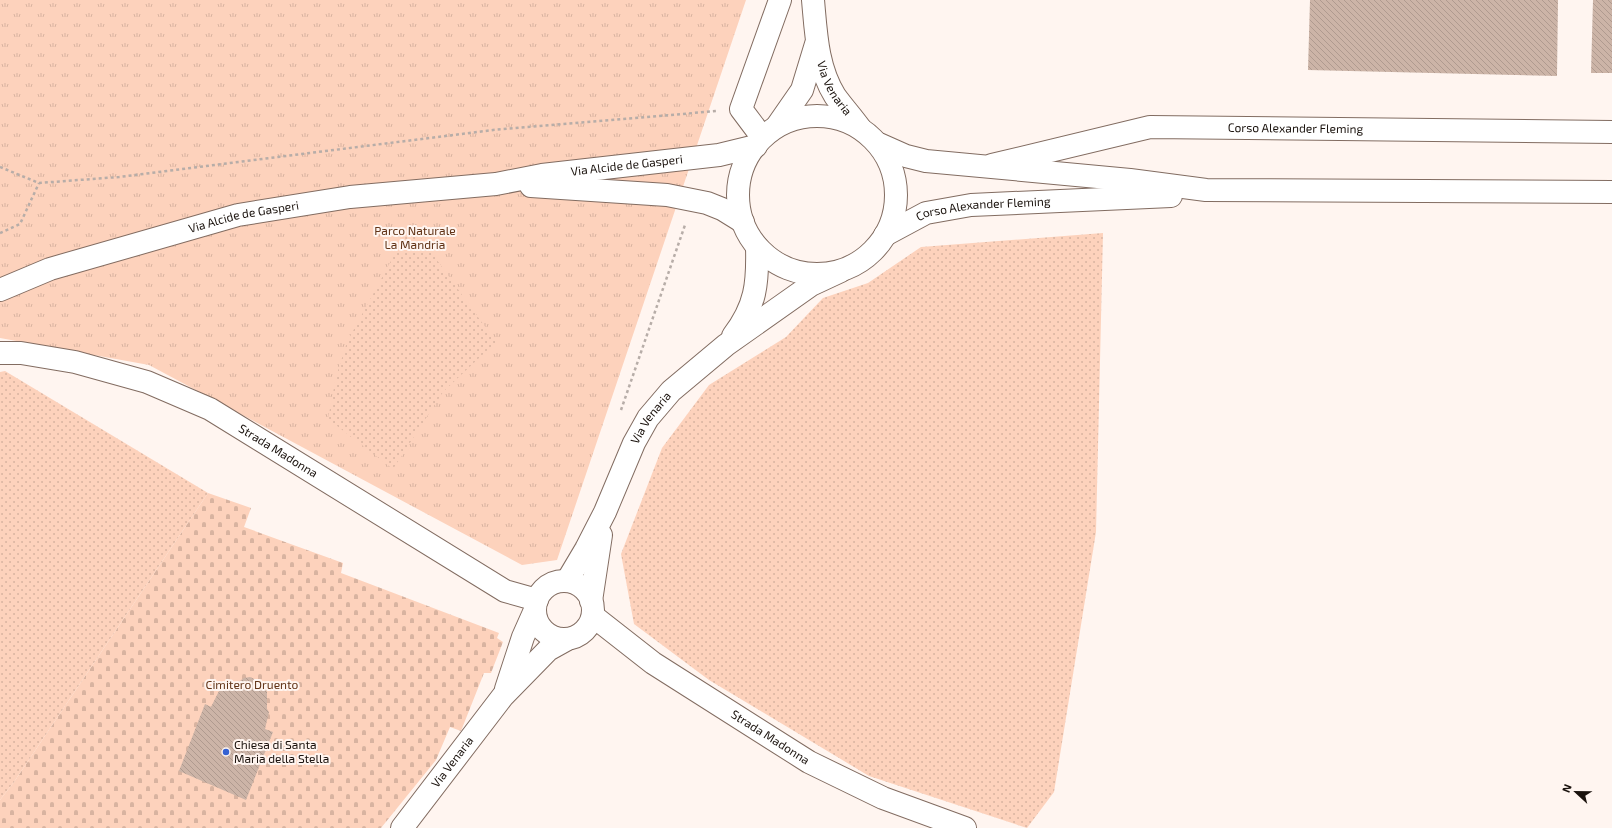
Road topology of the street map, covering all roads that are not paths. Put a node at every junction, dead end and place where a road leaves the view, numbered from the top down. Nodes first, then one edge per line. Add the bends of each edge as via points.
1 (780, 0) edge
2 (813, 0) edge
3 (816, 44) junction
4 (860, 128) junction
5 (1612, 132) edge
6 (765, 136) junction
7 (879, 144) junction
8 (983, 167) junction
9 (496, 184) junction
10 (1206, 190) junction
11 (1612, 192) edge
12 (743, 222) junction
13 (885, 235) junction
14 (757, 247) junction
15 (841, 271) junction
16 (0, 290) edge
17 (726, 345) junction
18 (0, 353) edge
19 (605, 512) junction
20 (567, 581) junction
21 (536, 605) junction
22 (592, 608) junction
23 (566, 640) junction
24 (503, 696) junction
25 (402, 828) edge
26 (965, 828) edge

1 - 6 street via 741,109
2 - 3 street, Via Venaria
3 - 4 street, Via Venaria via 825,75 835,95
3 - 6 street, Via Venaria via 802,90
4 - 6 street, Via Alcide de Gasperi via 838,118 813,115 795,118
4 - 7 street
5 - 8 street, Corso Alexander Fleming via 1150,127
6 - 9 street, Via Alcide de Gasperi via 720,155 542,175
6 - 12 street, Via Venaria via 746,158 738,184
7 - 8 street, Corso Alexander Fleming via 906,156 926,161
7 - 13 street via 892,165 897,189 894,216
8 - 10 street, Corso Alexander Fleming via 1130,180
9 - 12 street, Via Alcide de Gasperi via 644,193 694,200 722,209
9 - 16 street, Via Alcide de Gasperi via 350,197 238,215 50,269
10 - 11 street, Corso Alexander Fleming
10 - 13 street, Corso Alexander Fleming via 1167,196 970,205 926,213
12 - 14 street
13 - 15 street via 865,259
14 - 15 street via 774,262 796,272 818,275
14 - 17 street, Via Venaria via 758,272 754,298 745,320
15 - 17 street, Via Venaria via 810,285
17 - 19 street, Via Venaria via 671,391 648,418 634,443
18 - 21 street, Strada Madonna via 21,353 75,362 147,382 210,409 505,591
19 - 20 street, Via Venaria
19 - 22 street, Via Venaria via 597,551
20 - 21 street via 548,585 541,592
20 - 22 street via 584,589
21 - 23 street via 536,620 548,635
21 - 24 street, Via Venaria
22 - 23 street via 583,632 575,638
22 - 26 street, Strada Madonna via 653,663 809,762 882,798
23 - 24 street, Via Venaria via 548,650
24 - 25 street, Via Venaria

